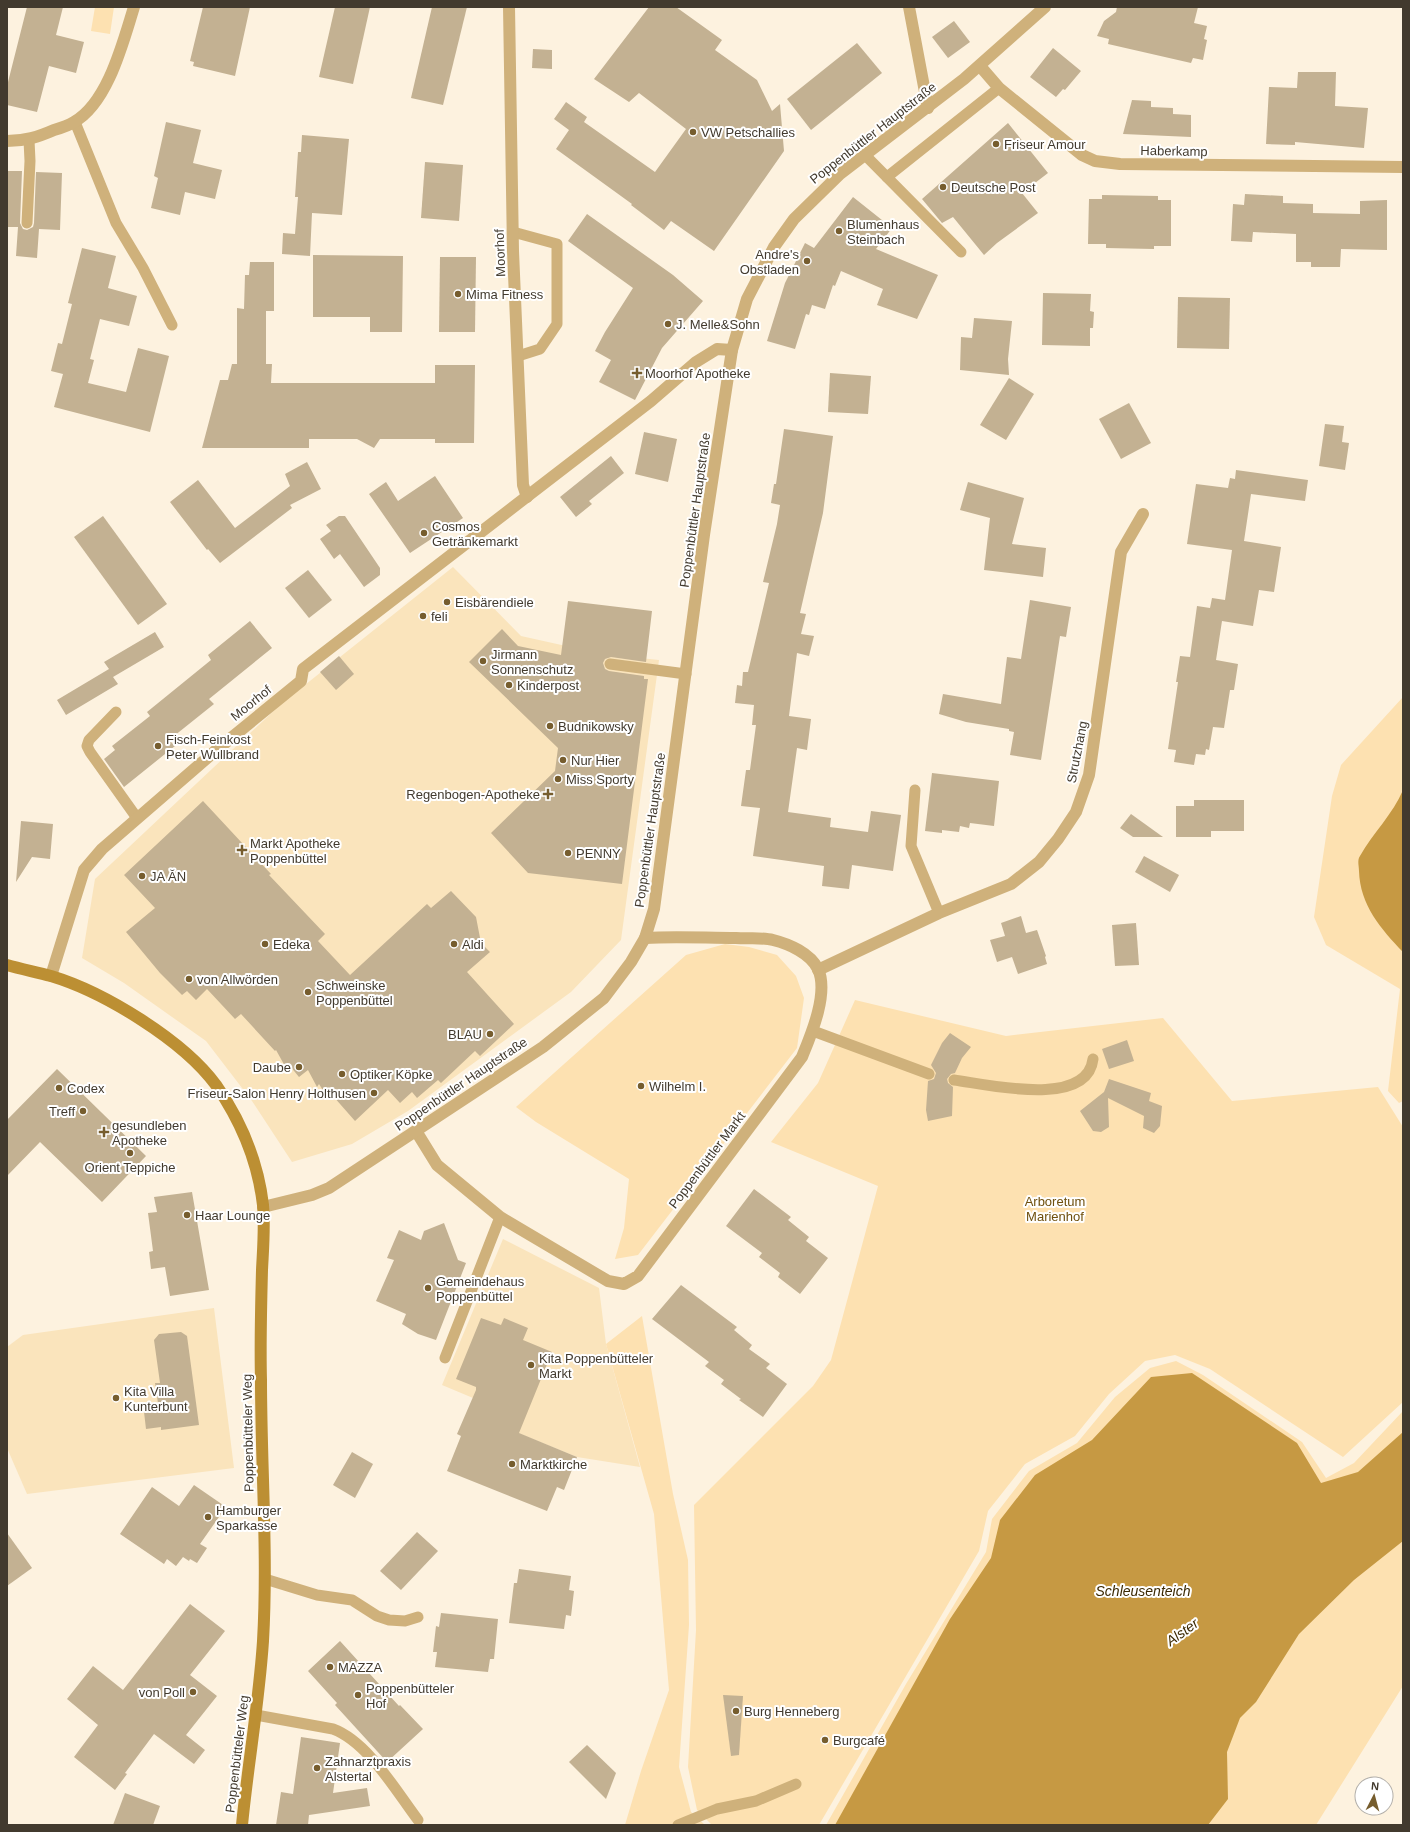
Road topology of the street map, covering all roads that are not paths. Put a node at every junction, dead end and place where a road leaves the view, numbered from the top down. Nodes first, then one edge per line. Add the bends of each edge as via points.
1 (134, 7) edge
2 (509, 7) edge
3 (908, 7) edge
4 (1045, 7) edge
5 (980, 66) junction
6 (999, 88) junction
7 (928, 108) junction
8 (75, 122) junction
9 (29, 140) junction
10 (7, 141) edge
11 (865, 155) junction
12 (1403, 167) edge
13 (888, 177) junction
14 (27, 223) dead end
15 (513, 232) junction
16 (961, 252) dead end
17 (172, 325) dead end
18 (732, 350) junction
19 (518, 356) junction
20 (526, 497) junction
21 (1143, 514) dead end
22 (610, 664) dead end
23 (686, 674) junction
24 (116, 712) dead end
25 (915, 790) dead end
26 (137, 818) junction
27 (939, 913) junction
28 (645, 938) junction
29 (7, 965) edge
30 (818, 970) junction
31 (51, 976) junction
32 (813, 1031) junction
33 (1093, 1060) dead end
34 (929, 1074) dead end
35 (954, 1080) dead end
36 (416, 1131) junction
37 (263, 1207) junction
38 (500, 1217) junction
39 (445, 1358) dead end
40 (265, 1579) junction
41 (418, 1616) dead end
42 (256, 1715) junction
43 (796, 1784) dead end
44 (418, 1820) dead end
45 (242, 1825) edge
46 (678, 1825) edge

1 - 8 street via 112,72 99,98
2 - 15 street, Moorhof
3 - 7 street
4 - 5 street, Poppenbüttler Hauptstraße
5 - 6 street, Haberkamp
5 - 7 street, Poppenbüttler Hauptstraße
6 - 12 street, Haberkamp via 1068,145 1095,161 1135,164
6 - 13 lane
7 - 11 street, Poppenbüttler Hauptstraße
8 - 9 street
8 - 17 lane via 116,223 143,268
9 - 10 street
9 - 14 lane
11 - 13 lane
11 - 18 street, Poppenbüttler Hauptstraße via 821,191 794,219 774,247 747,299
13 - 16 lane
15 - 19 street, Moorhof
15 - 19 lane via 557,244 558,324 540,349
18 - 20 street, Moorhof via 717,350 696,362 651,401
18 - 23 street, Poppenbüttler Hauptstraße
19 - 20 street, Moorhof via 523,485
20 - 26 street, Moorhof via 303,669 301,682
21 - 27 street, Strutzhang via 1121,552 1089,775 1076,812 1039,862 1010,884
22 - 23 lane
23 - 28 street, Poppenbüttler Hauptstraße via 654,908
24 - 26 lane via 88,740 87,746
25 - 27 lane via 911,846
26 - 31 street, Moorhof via 102,849 84,870
27 - 30 street, Strutzhang
28 - 30 street via 772,939 794,947 811,959
28 - 36 street, Poppenbüttler Hauptstraße via 604,998 543,1046
29 - 31 main road, Poppenbütteler Weg
30 - 32 street, Poppenbüttler Markt via 821,987
31 - 37 main road, Poppenbütteler Weg via 88,990 134,1016 195,1062 215,1084 245,1135
32 - 34 lane
32 - 38 street, Poppenbüttler Markt via 802,1057 638,1276 624,1284 608,1281
33 - 35 lane via 1092,1067 1084,1078 1055,1089 1037,1091
36 - 37 street, Poppenbüttler Hauptstraße via 329,1188 312,1195
36 - 38 street, Poppenbüttler Markt via 437,1165
37 - 40 main road, Poppenbütteler Weg via 261,1465
38 - 39 lane
40 - 41 lane via 318,1595 352,1600 377,1616 389,1620 405,1621
40 - 42 main road, Poppenbütteler Weg via 263,1642
42 - 44 lane via 333,1729 345,1734 379,1768
42 - 45 main road, Poppenbütteler Weg
43 - 46 lane via 756,1801 716,1809

